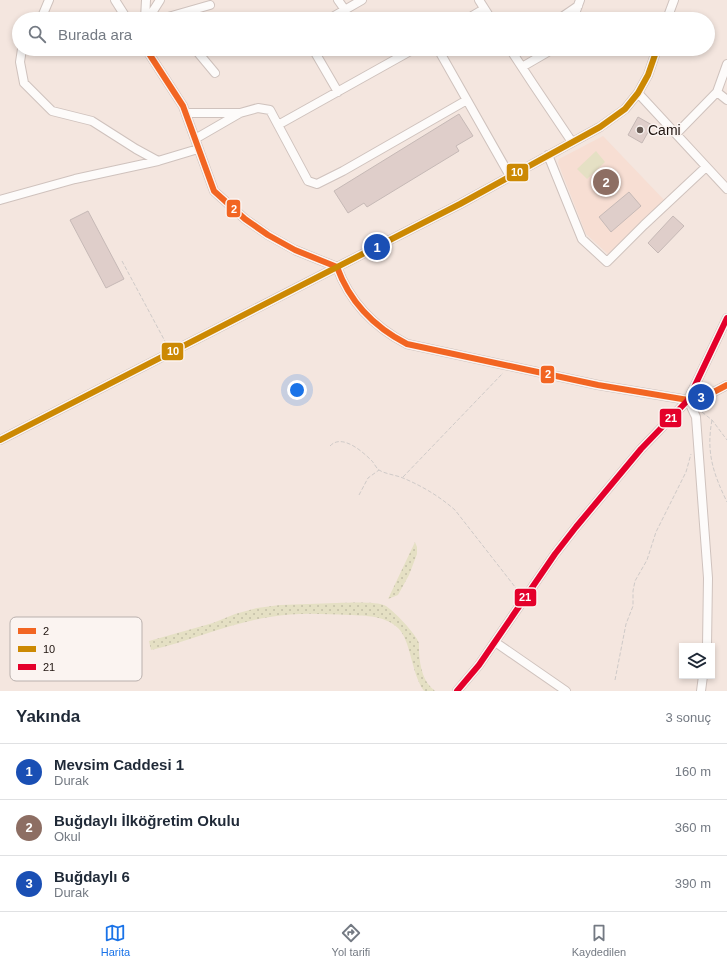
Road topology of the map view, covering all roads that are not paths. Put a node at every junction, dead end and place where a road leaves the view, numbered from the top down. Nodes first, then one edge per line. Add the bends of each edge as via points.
1 (49, 0) edge
2 (115, 0) edge
3 (146, 0) edge
4 (160, 0) edge
5 (338, 0) edge
6 (362, 0) edge
7 (479, 0) edge
8 (674, 0) edge
9 (579, 3) edge
10 (210, 5) dead end
11 (484, 9) junction
12 (345, 10) junction
13 (44, 12) edge
14 (123, 12) edge
15 (145, 12) edge
16 (152, 12) edge
17 (186, 12) edge
18 (341, 12) edge
19 (479, 12) edge
20 (486, 12) edge
21 (567, 12) edge
22 (670, 12) edge
23 (21, 56) edge
24 (151, 56) edge
25 (201, 56) edge
26 (317, 56) edge
27 (402, 56) edge
28 (442, 56) edge
29 (516, 56) edge
30 (541, 56) edge
31 (655, 56) edge
32 (727, 64) edge
33 (522, 67) junction
34 (216, 73) dead end
35 (338, 92) junction
36 (717, 92) junction
37 (638, 93) junction
38 (468, 100) junction
39 (727, 100) edge
40 (186, 113) junction
41 (240, 113) junction
42 (278, 125) junction
43 (676, 134) junction
44 (195, 139) junction
45 (572, 142) junction
46 (198, 149) junction
47 (548, 155) junction
48 (158, 161) junction
49 (706, 167) junction
50 (510, 176) junction
51 (727, 189) edge
52 (0, 200) edge
53 (338, 267) junction
54 (727, 318) edge
55 (727, 385) edge
56 (688, 400) junction
57 (0, 440) edge
58 (495, 642) junction
59 (707, 643) edge
60 (703, 679) edge
61 (457, 691) edge
62 (566, 691) edge
63 (701, 691) edge

1 - 13 street
2 - 14 street
3 - 15 street
4 - 16 street
5 - 12 street
6 - 12 street
7 - 11 street
8 - 22 street
9 - 21 street
10 - 17 street
11 - 19 street
11 - 20 street
12 - 18 street
23 - 48 street via 24,83 52,111 92,121
24 - 40 street
25 - 34 street
26 - 35 street
27 - 35 street
28 - 38 street
29 - 33 street
30 - 33 street
31 - 37 street
32 - 36 street
33 - 45 street
35 - 42 street
36 - 39 street
36 - 43 street
37 - 43 street
37 - 45 street via 617,116
38 - 42 street via 317,184 308,181
38 - 50 street
40 - 41 street
40 - 44 street
41 - 42 street via 258,108 270,110
41 - 44 street
43 - 49 street
44 - 46 street
45 - 47 street
46 - 48 street
46 - 53 street via 214,191 234,210 282,243 309,257
47 - 49 street via 582,239 607,262
47 - 50 street
48 - 52 street via 75,179
49 - 51 street
50 - 53 street
53 - 56 street via 345,286 361,310 375,324 407,344 598,385
53 - 57 street
54 - 56 street
55 - 56 street via 708,395
56 - 58 street via 593,506 555,554
56 - 59 street via 696,417 708,578
58 - 61 street
58 - 62 street
60 - 63 street

